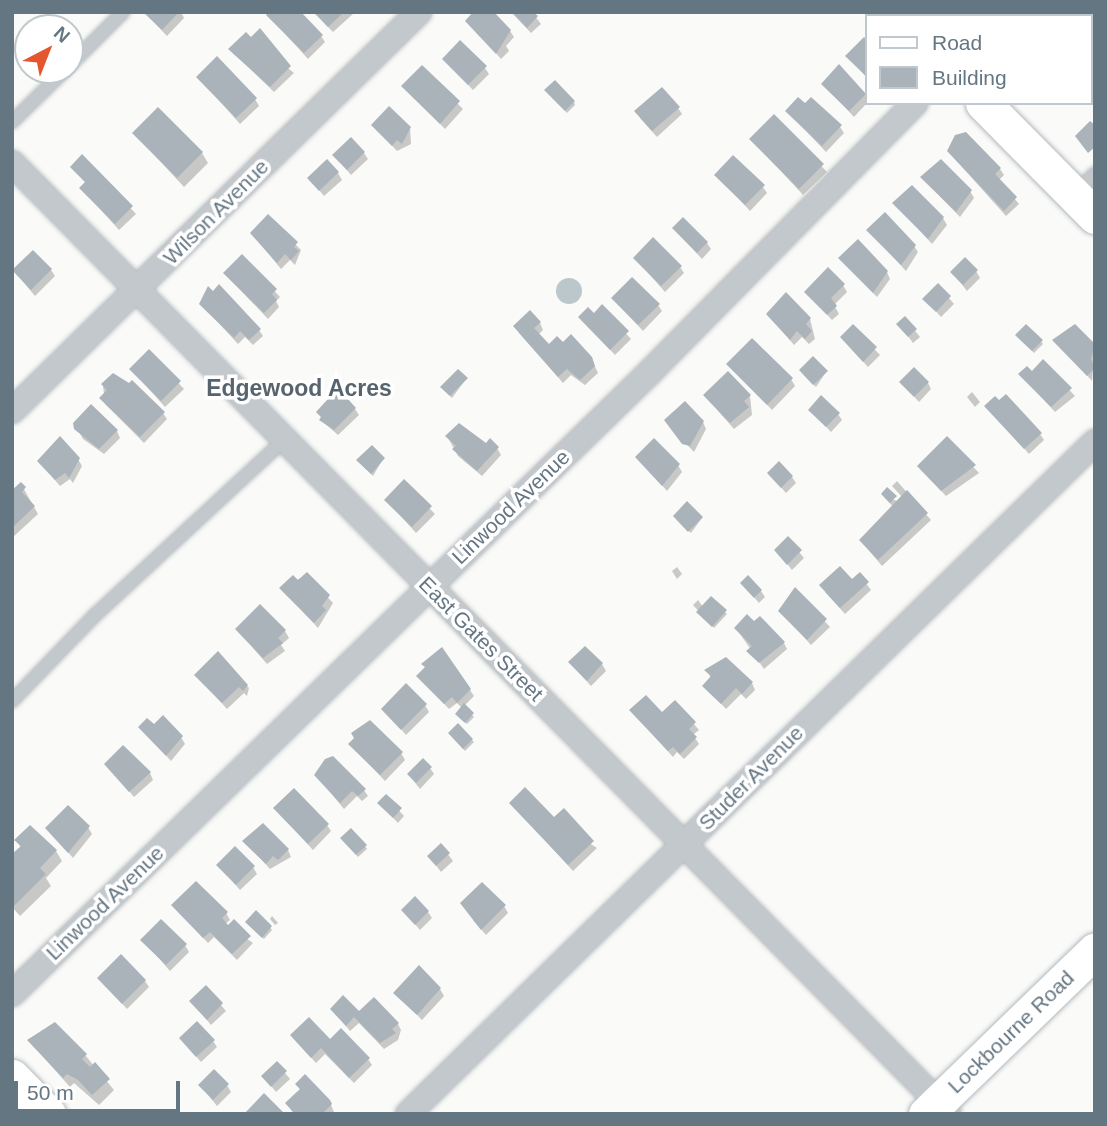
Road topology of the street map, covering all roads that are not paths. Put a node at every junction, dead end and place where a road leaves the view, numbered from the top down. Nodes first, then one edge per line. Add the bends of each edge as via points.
1 (123, 12) edge
2 (419, 12) edge
3 (84, 51) edge
4 (51, 84) edge
5 (913, 105) edge
6 (985, 105) edge
7 (12, 122) edge
8 (12, 163) edge
9 (1088, 195) edge
10 (135, 291) junction
11 (12, 411) edge
12 (284, 440) junction
13 (1095, 442) edge
14 (429, 587) junction
15 (12, 701) edge
16 (684, 845) junction
17 (1093, 955) edge
18 (12, 994) edge
19 (12, 1077) edge
20 (938, 1110) edge
21 (48, 1114) edge
22 (408, 1114) edge

1 - 3 lane
2 - 10 street, Wilson Avenue
4 - 7 lane
5 - 14 street, Linwood Avenue
6 - 9 main road
8 - 10 street, East Gates Street
10 - 11 street, Wilson Avenue
10 - 12 street, East Gates Street
12 - 14 street, East Gates Street
12 - 15 lane via 93,617
13 - 16 street, Studer Avenue
14 - 16 street, East Gates Street
14 - 18 street, Linwood Avenue
16 - 20 street, East Gates Street
16 - 22 street, Studer Avenue
17 - 20 main road, Lockbourne Road
19 - 21 main road

